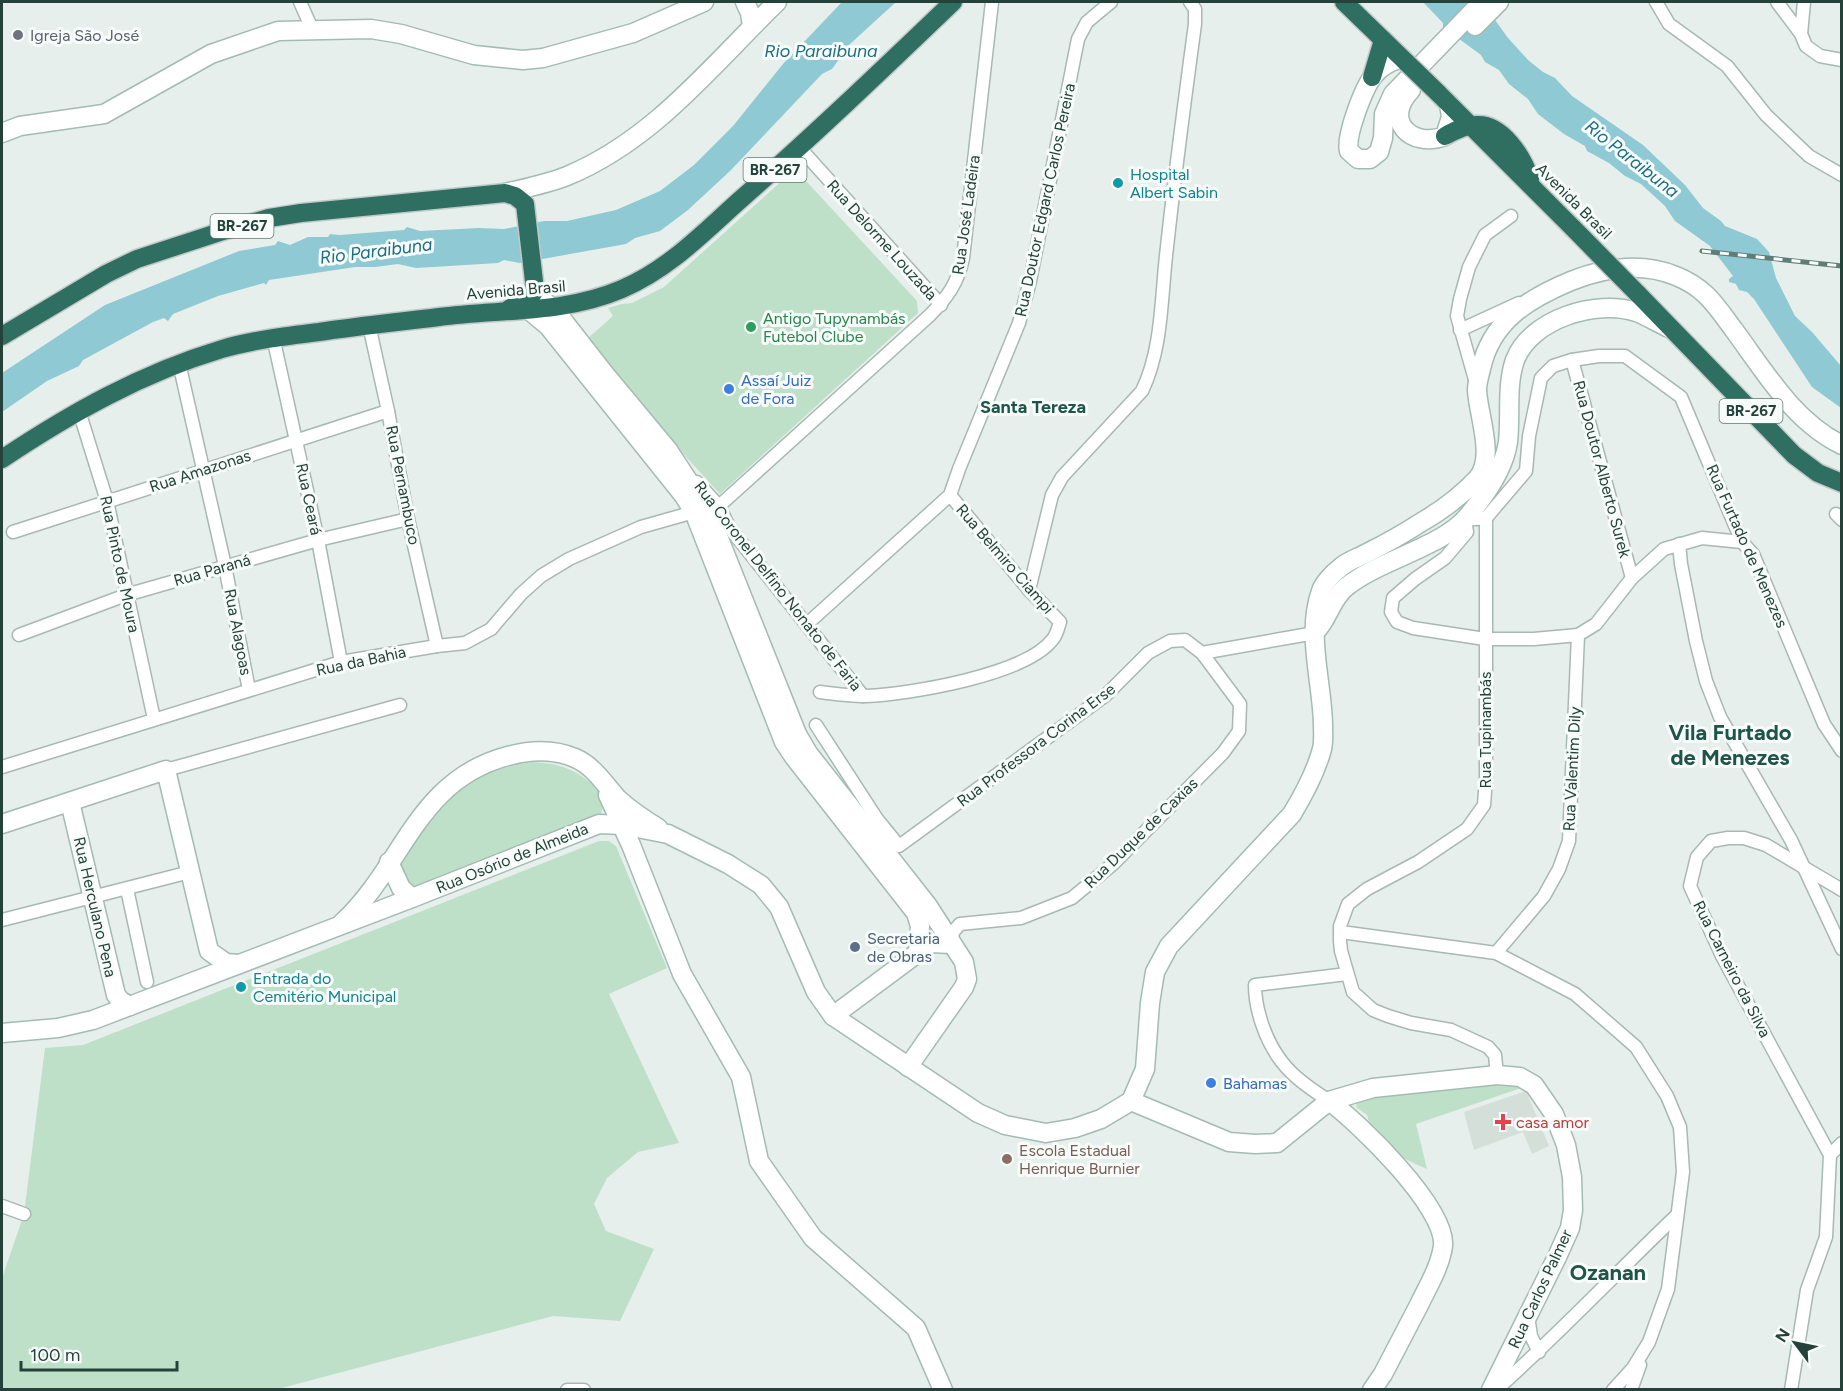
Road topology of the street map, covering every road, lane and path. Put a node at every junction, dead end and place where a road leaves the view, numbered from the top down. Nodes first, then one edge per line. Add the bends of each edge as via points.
1 (300, 2) edge
2 (704, 2) edge
3 (746, 2) edge
4 (953, 2) edge
5 (992, 2) edge
6 (1111, 2) edge
7 (1190, 2) edge
8 (1344, 2) edge
9 (1482, 2) edge
10 (1499, 2) edge
11 (1656, 2) edge
12 (1777, 2) edge
13 (1804, 2) edge
14 (774, 4) edge
15 (752, 26) junction
16 (313, 31) junction
17 (1801, 34) junction
18 (1383, 39) junction
19 (1440, 54) junction
20 (1842, 60) edge
21 (1404, 61) junction
22 (1372, 77) junction
23 (1443, 99) junction
24 (1470, 125) junction
25 (2, 133) edge
26 (1445, 136) junction
27 (800, 148) junction
28 (1842, 175) edge
29 (541, 185) junction
30 (505, 193) junction
31 (525, 207) junction
32 (1511, 216) dead end
33 (534, 284) junction
34 (1540, 294) junction
35 (574, 305) junction
36 (941, 305) junction
37 (551, 308) junction
38 (503, 310) junction
39 (529, 310) junction
40 (369, 325) junction
41 (1669, 328) junction
42 (1460, 330) junction
43 (2, 336) edge
44 (273, 338) junction
45 (1572, 360) junction
46 (179, 363) junction
47 (599, 378) junction
48 (1477, 388) junction
49 (79, 411) junction
50 (388, 411) junction
51 (296, 440) junction
52 (1842, 445) edge
53 (2, 459) edge
54 (202, 470) junction
55 (1842, 483) edge
56 (950, 495) junction
57 (107, 501) junction
58 (1449, 504) junction
59 (707, 510) junction
60 (1486, 518) junction
61 (408, 519) junction
62 (1465, 520) junction
63 (13, 532) dead end
64 (1404, 533) junction
65 (318, 540) junction
66 (1742, 542) junction
67 (1679, 544) junction
68 (1393, 560) junction
69 (225, 566) junction
70 (1632, 578) junction
71 (1029, 590) junction
72 (126, 595) junction
73 (807, 624) junction
74 (1315, 633) junction
75 (19, 635) dead end
76 (1578, 635) junction
77 (1485, 639) junction
78 (437, 646) junction
79 (1202, 653) junction
80 (341, 662) junction
81 (249, 690) junction
82 (820, 693) dead end
83 (863, 696) junction
84 (400, 705) dead end
85 (154, 719) junction
86 (816, 725) dead end
87 (1842, 751) edge
88 (2, 766) edge
89 (166, 770) junction
90 (607, 789) junction
91 (70, 802) junction
92 (2, 824) edge
93 (622, 825) junction
94 (594, 826) junction
95 (668, 834) junction
96 (631, 845) junction
97 (389, 862) junction
98 (1804, 868) junction
99 (190, 872) junction
100 (127, 889) junction
101 (1842, 890) edge
102 (93, 898) junction
103 (412, 898) junction
104 (922, 910) junction
105 (2, 920) edge
106 (338, 926) junction
107 (1340, 929) junction
108 (951, 944) junction
109 (1842, 949) edge
110 (209, 951) junction
111 (918, 952) junction
112 (1496, 953) junction
113 (242, 964) junction
114 (1347, 974) junction
115 (147, 982) dead end
116 (190, 983) junction
117 (130, 1006) junction
118 (833, 1016) junction
119 (2, 1033) edge
120 (908, 1067) junction
121 (1497, 1075) junction
122 (1356, 1093) junction
123 (1131, 1101) junction
124 (1329, 1101) junction
125 (1351, 1118) junction
126 (1842, 1143) edge
127 (1836, 1158) edge
128 (2, 1206) edge
129 (24, 1214) dead end
130 (1677, 1215) junction
131 (1528, 1316) junction
132 (1649, 1342) junction
133 (1539, 1352) junction
134 (567, 1389) edge
135 (584, 1389) edge
136 (943, 1389) edge
137 (1372, 1389) edge
138 (1491, 1389) edge
139 (1496, 1389) edge
140 (1612, 1389) edge
141 (1631, 1389) edge
142 (1791, 1389) edge

1 - 16 street
2 - 16 main road via 633,33 523,60 474,55 371,29
3 - 14 main road
3 - 15 main road
4 - 27 highway, Avenida Brasil / BR-267
5 - 36 street, Rua José Ladeira via 963,258 954,288
6 - 56 street, Rua Doutor Edgard Carlos Pereira via 1087,22 1078,39 1019,323
7 - 71 street via 1195,9 1195,24 1150,375 1142,391 1062,477 1052,495
8 - 18 highway
9 - 19 main road
10 - 19 main road
11 - 28 street via 1669,24 1727,66 1783,132 1809,156
12 - 17 street
13 - 17 street
14 - 15 main road
15 - 29 main road via 661,118 625,145 567,176
16 - 25 main road via 278,31 211,54 104,114 20,126
17 - 20 street via 1806,46 1820,56
18 - 21 highway
18 - 22 highway
19 - 22 main road via 1389,100 1379,152 1364,160 1349,151 1348,139
19 - 26 main road via 1403,99 1398,118 1404,130 1417,137 1431,140
21 - 22 main road via 1385,65
21 - 23 highway, bridge
23 - 24 highway
23 - 26 main road via 1451,117
24 - 26 highway
24 - 41 highway, Avenida Brasil / BR-267, bridge via 1487,126 1505,139 1524,164 1534,189
27 - 35 highway, Avenida Brasil / BR-267 via 665,265 622,289
27 - 36 street, Rua Delorme Louzada
29 - 30 main road
29 - 31 main road via 529,194
30 - 31 highway via 515,196
30 - 43 highway, BR-267 via 301,213 223,231 137,259
31 - 33 highway
32 - 42 street via 1485,235 1469,267 1457,316
33 - 35 highway via 550,300
33 - 37 main road, Rua Coronel Delfino Nonato de Faria
33 - 38 highway via 531,298
34 - 42 street
34 - 48 main road via 1497,329 1484,352
34 - 52 main road via 1596,272 1638,268 1656,269 1697,285 1804,419
35 - 37 highway, Avenida Brasil / BR-267
36 - 59 street, Rua José Ladeira
37 - 39 highway, Avenida Brasil / BR-267
37 - 47 main road, Rua Coronel Delfino Nonato de Faria
38 - 39 highway, Avenida Brasil / BR-267
38 - 40 highway, Avenida Brasil / BR-267
39 - 47 main road, Rua Coronel Delfino Nonato de Faria
40 - 44 highway, Avenida Brasil / BR-267
40 - 50 street, Rua Pernambuco
41 - 55 highway, BR-267 via 1794,455 1818,473
41 - 62 main road via 1635,312 1608,308 1580,311 1555,320 1528,339 1515,360 1508,443 1498,473
42 - 48 street
44 - 46 highway, Avenida Brasil / BR-267 via 223,348
44 - 51 street, Rua Ceará
45 - 60 street, Rua Furtado de Menezes via 1553,366 1541,378 1526,471
45 - 66 street, Rua Furtado de Menezes via 1625,356 1681,397
45 - 70 street, Rua Doutor Alberto Surek
46 - 49 highway, Avenida Brasil / BR-267 via 129,383
46 - 54 street, Rua Alagoas
47 - 59 main road, Rua Coronel Delfino Nonato de Faria via 669,450
47 - 59 main road, Rua Coronel Delfino Nonato de Faria via 671,479
48 - 58 main road via 1485,462 1479,477
49 - 53 highway, Avenida Brasil / BR-267
49 - 57 street, Rua Pinto de Moura
50 - 51 street, Rua Amazonas
50 - 61 street, Rua Pernambuco
51 - 54 street, Rua Amazonas
51 - 65 street, Rua Ceará
54 - 57 street, Rua Amazonas
54 - 69 street, Rua Alagoas
56 - 71 street, Rua Belmiro Ciampi
56 - 73 street, Rua Doutor Edgard Carlos Pereira
57 - 63 street, Rua Amazonas
57 - 72 street, Rua Pinto de Moura
58 - 62 main road
58 - 64 main road
59 - 73 street, Rua Coronel Delfino Nonato de Faria via 729,527
59 - 78 street, Rua da Bahia via 641,527 569,559 541,576 490,629 465,643
59 - 104 main road via 779,730 789,749
60 - 62 street
60 - 77 street, Rua Tupinambás
61 - 65 street, Rua Paraná
61 - 78 street, Rua Pernambuco
62 - 68 main road via 1446,535
62 - 77 street via 1467,532 1445,558 1393,598 1391,612 1397,622 1413,628
64 - 68 main road via 1402,551
64 - 74 main road via 1340,567 1321,588
65 - 69 street, Rua Paraná
65 - 80 street, Rua Ceará
66 - 67 street via 1702,538
66 - 87 street, Rua Furtado de Menezes via 1753,554 1824,724
67 - 70 street via 1664,549
67 - 98 street via 1706,681 1720,717
68 - 74 main road via 1341,591
69 - 72 street, Rua Paraná
69 - 81 street, Rua Alagoas
70 - 76 street via 1596,624
71 - 83 street, Rua Belmiro Ciampi via 1060,622 1053,640 1034,654 1000,671 968,680
72 - 75 street, Rua Paraná
72 - 85 street, Rua Pinto de Moura
73 - 83 street, Rua Coronel Delfino Nonato de Faria
74 - 79 street
74 - 123 main road via 1323,747 1292,814 1169,946 1155,972 1145,1069
76 - 77 street
76 - 112 street, Rua Valentim Dily via 1569,841 1544,896
77 - 107 street, Rua Tupinambás via 1484,805 1459,835 1348,904
78 - 80 street, Rua da Bahia
79 - 86 street, Rua Professora Corina Erse via 1185,640 1170,641 1148,653 1106,695 899,846
79 - 108 street, Rua Duque de Caxias via 1240,704 1239,732 1223,753 1113,864 1072,898 1021,918 965,922 955,928
80 - 81 street, Rua da Bahia
81 - 85 street, Rua da Bahia
82 - 83 street
84 - 89 street
85 - 88 street, Rua da Bahia
89 - 91 main road
89 - 99 main road
90 - 93 main road
90 - 94 main road via 609,811
90 - 95 main road
90 - 97 main road via 590,767 561,754 534,751 503,757 443,791
91 - 92 main road
91 - 102 main road, Rua Herculano Pena
93 - 94 main road, Rua Osório de Almeida
93 - 95 main road, Rua Osório de Almeida
93 - 96 main road
94 - 96 main road via 622,836
94 - 103 main road, Rua Osório de Almeida
95 - 118 main road, Rua Osório de Almeida via 761,885 779,907 816,992
96 - 136 main road via 682,974 741,1077 759,1161 813,1238 916,1328
97 - 103 main road via 401,888
97 - 106 main road via 366,896
98 - 101 street, Rua Carneiro da Silva
98 - 109 street
98 - 127 street, Rua Carneiro da Silva via 1766,845 1728,838 1711,841 1697,857 1690,886 1722,957
99 - 100 street
99 - 110 main road
100 - 102 street
100 - 115 street
102 - 105 street
102 - 117 main road, Rua Herculano Pena via 116,994
103 - 106 main road, Rua Osório de Almeida
104 - 108 main road
104 - 111 main road
106 - 113 main road, Rua Osório de Almeida
107 - 112 street
107 - 114 street
108 - 111 main road via 931,943
108 - 120 main road via 964,962 967,979
110 - 113 main road via 226,963
110 - 116 main road via 204,969
111 - 118 main road
112 - 130 street via 1575,994 1636,1047 1667,1096 1680,1127 1683,1172
113 - 116 main road, Rua Osório de Almeida
114 - 121 street via 1353,992 1373,1010 1411,1023 1450,1030 1488,1047 1495,1055
114 - 124 street via 1255,985 1262,1026 1282,1062
116 - 117 main road, Rua Osório de Almeida
117 - 119 main road, Rua Osório de Almeida via 76,1025
118 - 120 main road, Rua Osório de Almeida
120 - 123 main road, Rua Osório de Almeida via 978,1113 1034,1132 1075,1128 1101,1119
121 - 122 main road, Rua Carlos Palmer
121 - 131 main road, Rua Carlos Palmer via 1520,1077 1534,1085 1554,1114 1566,1145 1572,1177 1570,1228
122 - 124 main road, Rua Carlos Palmer
122 - 125 main road
123 - 124 main road via 1229,1142 1255,1144 1277,1143
124 - 125 main road
125 - 137 main road via 1415,1187 1440,1227 1443,1243 1438,1266
126 - 127 street
127 - 142 street via 1826,1237 1807,1290
128 - 129 street
130 - 132 street via 1668,1288
130 - 133 street
131 - 133 street via 1530,1336
131 - 138 main road, Rua Carlos Palmer
132 - 140 street via 1633,1368
132 - 141 street
133 - 139 street
134 - 135 street

